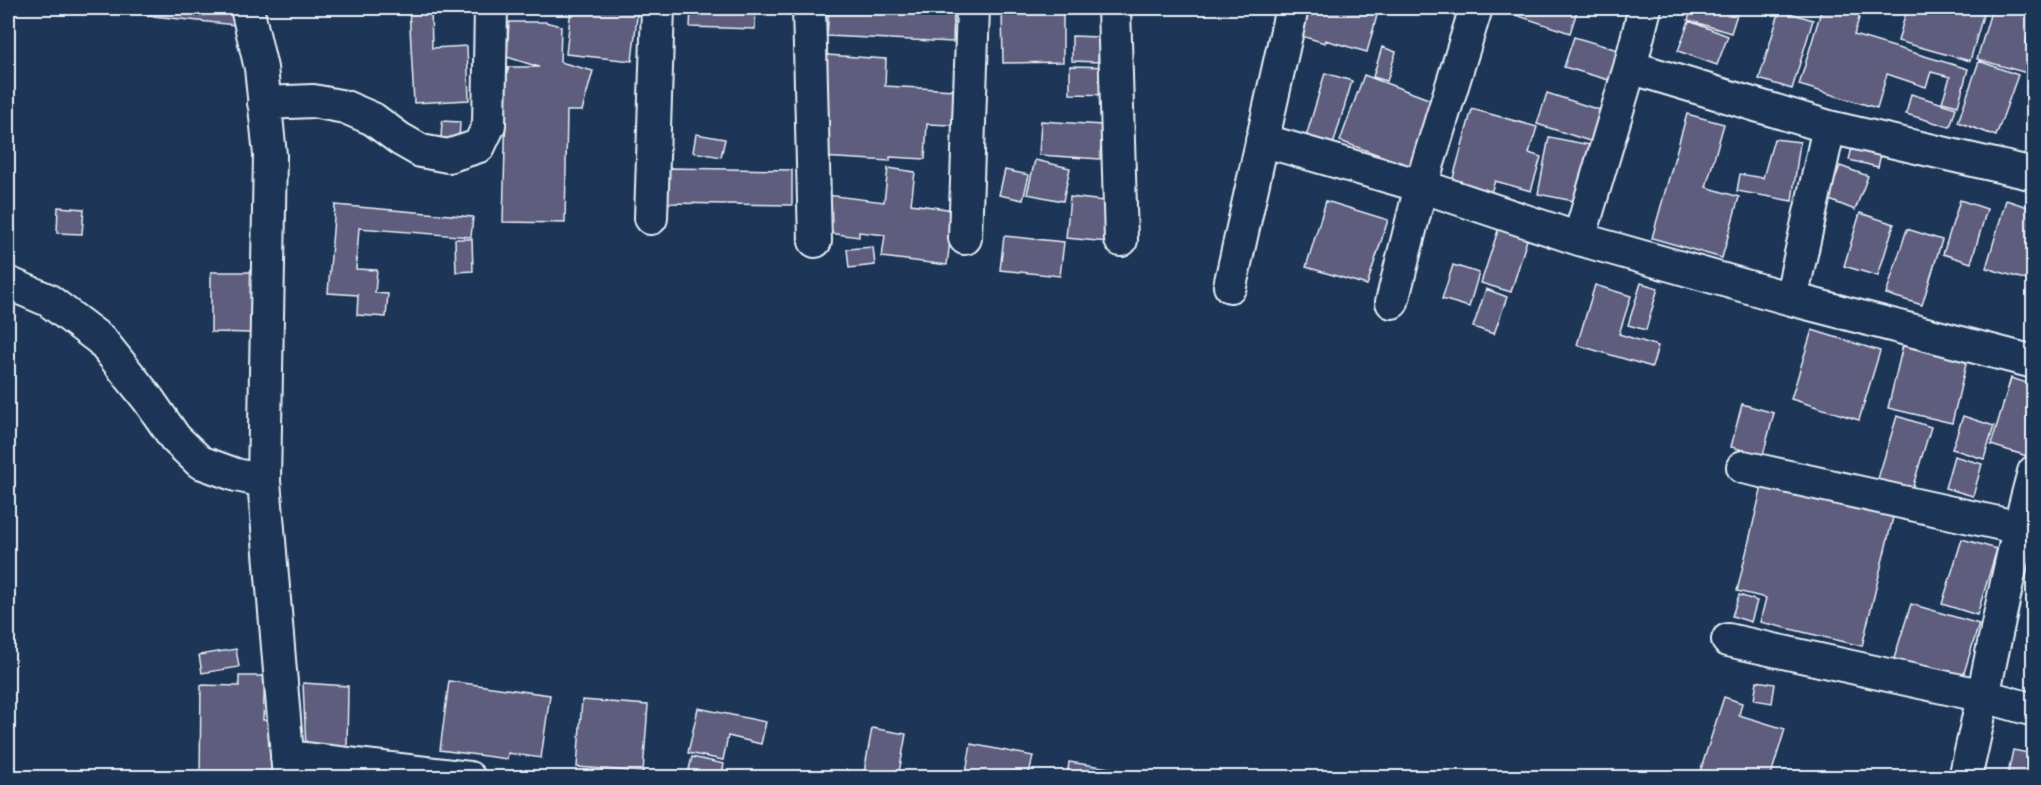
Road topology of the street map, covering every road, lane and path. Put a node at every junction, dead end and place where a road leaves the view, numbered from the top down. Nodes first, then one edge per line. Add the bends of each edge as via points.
1 (247, 8) edge
2 (491, 8) edge
3 (658, 8) edge
4 (809, 8) edge
5 (973, 8) edge
6 (1114, 8) edge
7 (1292, 8) edge
8 (1476, 8) edge
9 (1645, 8) edge
10 (1630, 67) junction
11 (264, 103) junction
12 (1829, 127) junction
13 (1263, 140) junction
14 (2034, 174) edge
15 (1421, 186) junction
16 (651, 218) dead end
17 (965, 238) dead end
18 (1579, 239) junction
19 (1121, 240) dead end
20 (815, 241) dead end
21 (8, 283) edge
22 (1230, 286) dead end
23 (1791, 299) junction
24 (1392, 302) dead end
25 (2034, 362) edge
26 (1743, 467) dead end
27 (2034, 472) edge
28 (264, 480) junction
29 (2026, 529) edge
30 (1728, 640) dead end
31 (1984, 696) junction
32 (2034, 710) edge
33 (288, 767) edge
34 (469, 777) edge
35 (1965, 777) edge

1 - 11 street via 261,69
2 - 11 street via 489,125 479,146 448,156 420,151 373,119 345,107 313,101
3 - 16 street
4 - 20 street
5 - 17 street
6 - 19 street
7 - 13 street
8 - 15 street
9 - 10 street
10 - 12 street
10 - 18 street
11 - 28 street via 270,155
12 - 14 street
12 - 23 street
13 - 15 street
13 - 22 street
15 - 18 street
15 - 24 street
18 - 23 street
21 - 28 street via 48,300 101,340 175,438 200,462
23 - 25 street
26 - 29 street
27 - 29 street
28 - 33 street
29 - 31 street
30 - 31 street
31 - 32 street
31 - 35 street
33 - 34 street

